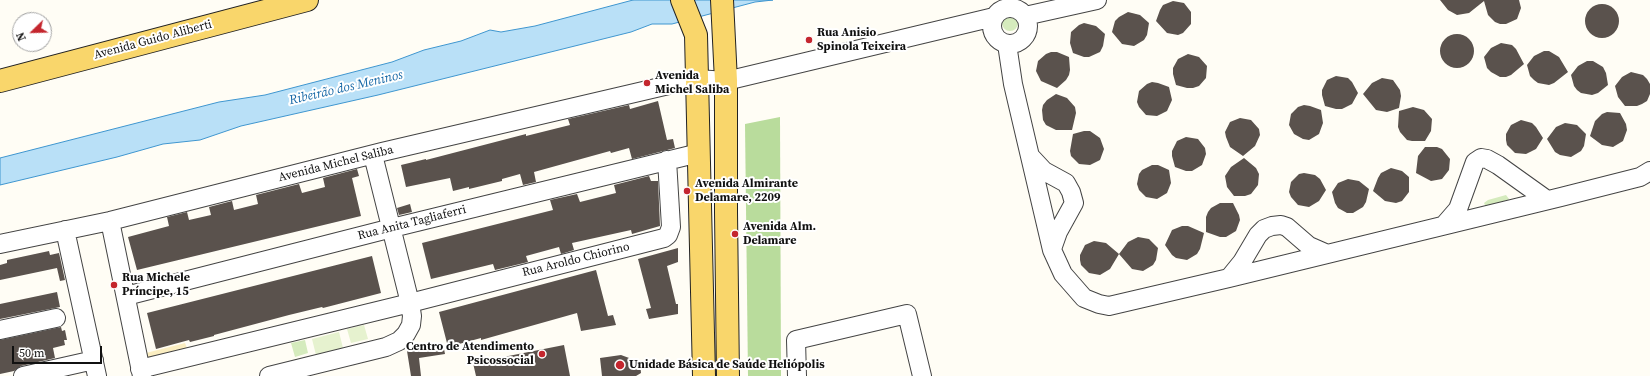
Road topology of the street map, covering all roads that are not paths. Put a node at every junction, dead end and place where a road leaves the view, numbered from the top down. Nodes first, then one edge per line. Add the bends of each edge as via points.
1 (307, 0) edge
2 (682, 0) edge
3 (1097, 0) edge
4 (723, 6) edge
5 (1025, 16) junction
6 (994, 17) junction
7 (1007, 44) junction
8 (697, 79) junction
9 (0, 81) edge
10 (726, 81) junction
11 (699, 153) junction
12 (373, 155) junction
13 (1030, 155) junction
14 (667, 160) junction
15 (1650, 171) edge
16 (1547, 200) junction
17 (110, 221) junction
18 (1445, 224) junction
19 (392, 228) junction
20 (65, 230) junction
21 (0, 244) edge
22 (1052, 249) junction
23 (1325, 253) junction
24 (1229, 278) junction
25 (126, 296) junction
26 (410, 303) junction
27 (56, 318) dead end
28 (0, 330) edge
29 (95, 368) edge
30 (141, 372) edge
31 (31, 375) edge
32 (269, 376) edge
33 (704, 376) edge
34 (728, 376) edge
35 (797, 376) edge
36 (922, 376) edge

1 - 9 main road, Avenida Guido Aliberti
2 - 8 main road via 696,35
3 - 5 street
4 - 10 main road
5 - 6 street via 1010,8 998,12
5 - 7 street via 1028,22 1026,34 1018,42
6 - 7 street via 994,34
6 - 10 street, Avenida Michel Saliba
7 - 13 street via 1013,84
8 - 10 street, Avenida Michel Saliba
8 - 11 main road
8 - 12 street, Avenida Michel Saliba
10 - 34 main road
11 - 14 street, Rua Anita Tagliaferri
11 - 33 main road
12 - 17 street, Avenida Michel Saliba
12 - 19 street
13 - 22 street
13 - 22 street via 1044,171 1066,183 1072,192 1074,203
14 - 19 street, Rua Anita Tagliaferri
14 - 26 street, Rua Aroldo Chiorino via 671,227 668,236
15 - 16 street via 1640,177
16 - 18 street
16 - 18 street via 1487,159 1481,158 1475,162 1458,209
17 - 20 street, Avenida Michel Saliba
17 - 25 street
18 - 23 street
19 - 25 street, Rua Anita Tagliaferri
19 - 26 street
20 - 21 street, Avenida Michel Saliba
20 - 29 street
22 - 24 street via 1063,274 1084,298 1109,306
23 - 24 street
23 - 24 street via 1309,246 1287,226 1272,226 1258,235
25 - 30 street
26 - 30 street
26 - 32 street via 410,325 400,341 386,347
27 - 28 street
29 - 31 street
35 - 36 street via 796,340 907,314

